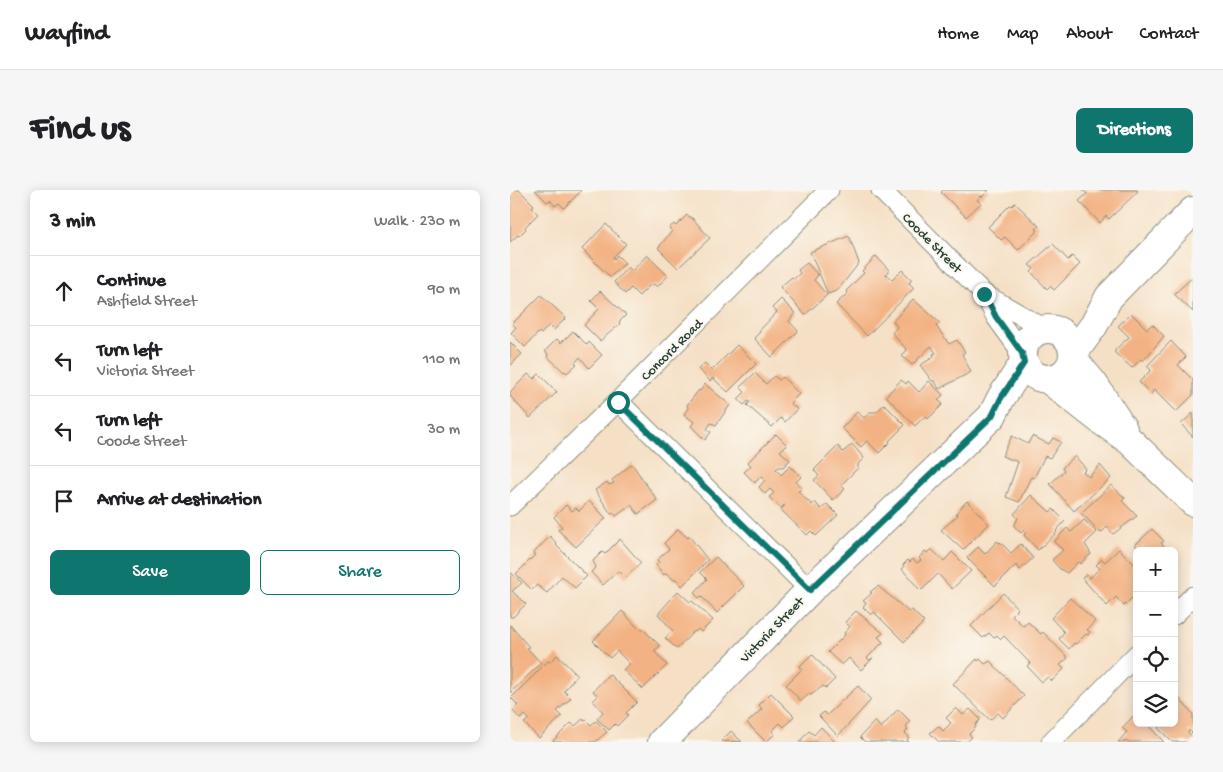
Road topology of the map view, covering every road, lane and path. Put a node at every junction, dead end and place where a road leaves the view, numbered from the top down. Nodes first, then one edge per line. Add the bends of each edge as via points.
1 (829, 190) edge
2 (881, 190) edge
3 (1193, 211) edge
4 (984, 294) junction
5 (1109, 298) junction
6 (1052, 330) junction
7 (1073, 357) junction
8 (1034, 369) junction
9 (618, 402) junction
10 (1130, 441) junction
11 (1193, 502) edge
12 (510, 506) edge
13 (810, 590) junction
14 (1193, 596) edge
15 (1178, 611) edge
16 (1133, 658) edge
17 (662, 742) edge
18 (1051, 742) edge

1 - 9 street, Concord Road
2 - 4 street, Coode Street
3 - 5 street
4 - 6 street, Coode Street
4 - 8 street, Coode Street via 996,317
5 - 6 street
5 - 7 street
6 - 7 street via 1069,341
6 - 8 street via 1038,331 1027,340
7 - 8 street via 1064,373 1057,378
7 - 10 street, Coode Street
8 - 10 street, Coode Street
8 - 13 street, Victoria Street via 1011,410 992,416
9 - 12 street, Concord Road
9 - 13 street
10 - 11 street, Coode Street
13 - 17 street, Victoria Street
14 - 15 street
16 - 18 street

